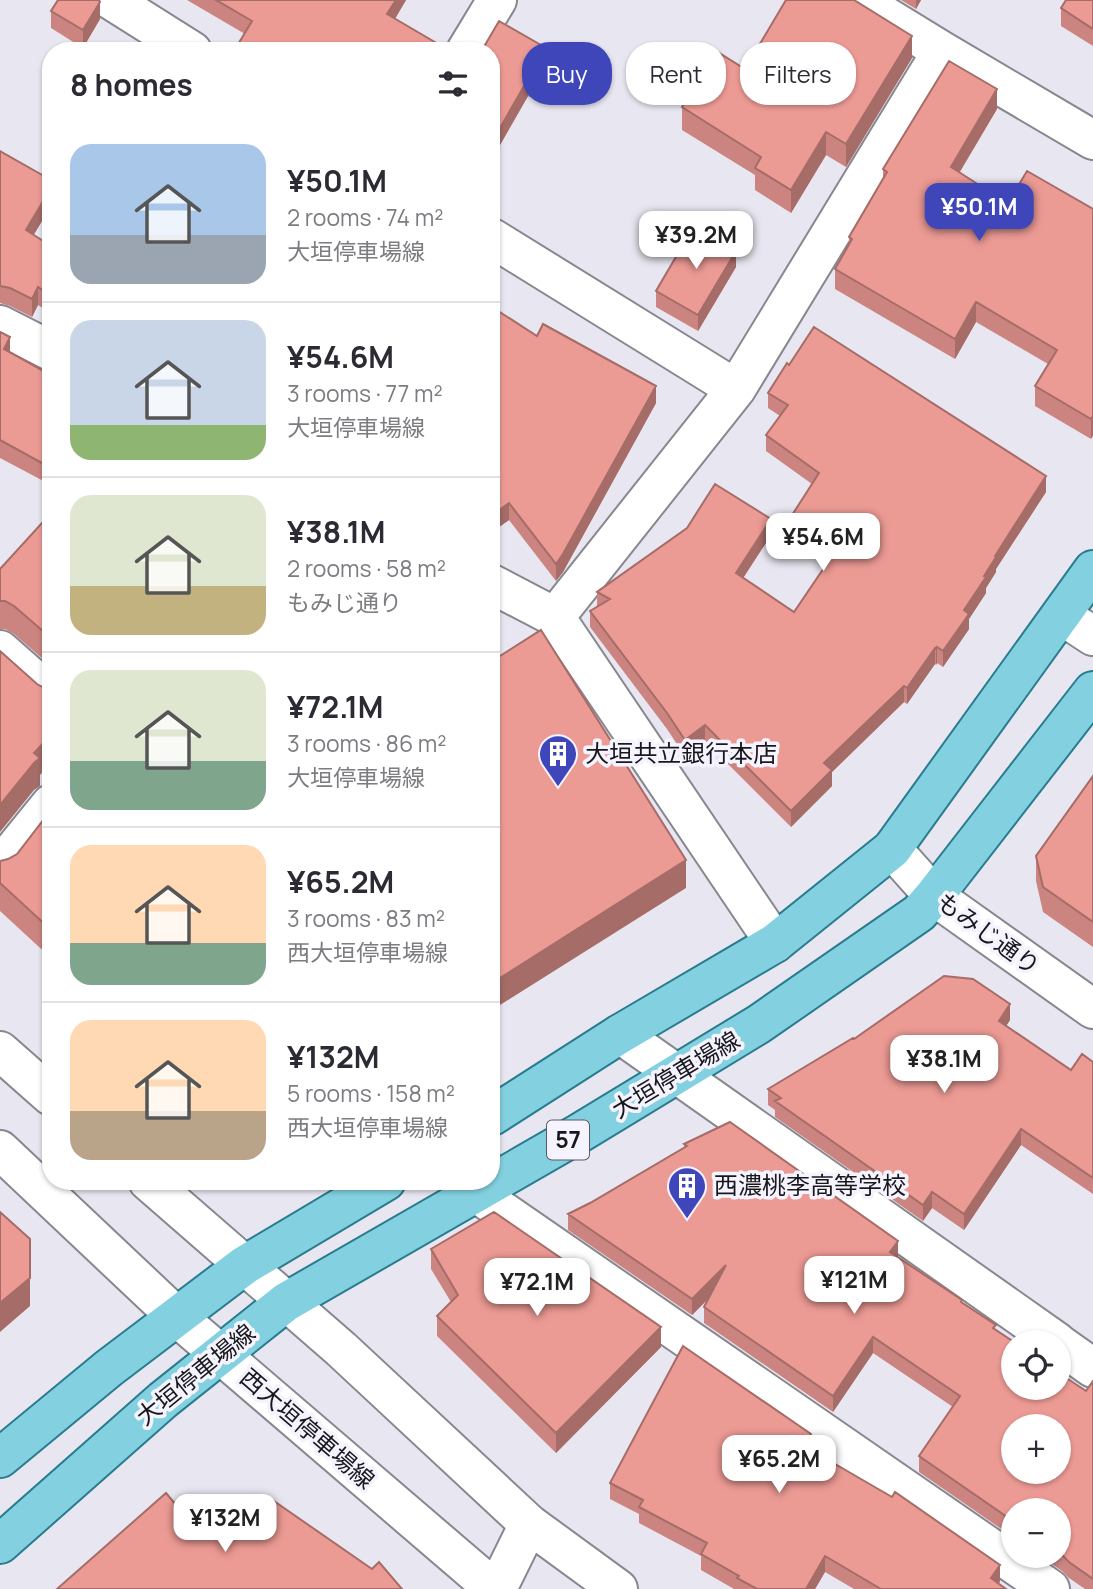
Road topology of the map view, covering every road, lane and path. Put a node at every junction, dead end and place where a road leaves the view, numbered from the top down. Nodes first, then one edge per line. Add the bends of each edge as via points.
1 (111, 0) edge
2 (497, 0) edge
3 (859, 0) edge
4 (178, 42) edge
5 (471, 42) edge
6 (942, 51) junction
7 (1093, 139) edge
8 (500, 243) edge
9 (0, 325) edge
10 (42, 346) edge
11 (736, 389) junction
12 (1093, 570) edge
13 (500, 588) edge
14 (1061, 615) junction
15 (555, 617) junction
16 (1093, 636) edge
17 (0, 650) edge
18 (42, 687) edge
19 (1093, 691) edge
20 (42, 815) edge
21 (892, 849) junction
22 (0, 867) edge
23 (933, 896) junction
24 (775, 943) junction
25 (1093, 1009) edge
26 (620, 1034) junction
27 (0, 1052) edge
28 (677, 1074) junction
29 (42, 1088) edge
30 (500, 1111) edge
31 (0, 1150) edge
32 (500, 1171) edge
33 (42, 1190) edge
34 (42, 1190) edge
35 (158, 1190) edge
36 (371, 1190) edge
37 (462, 1190) edge
38 (471, 1190) edge
39 (244, 1265) junction
40 (286, 1302) junction
41 (177, 1317) junction
42 (1040, 1330) edge
43 (1071, 1352) edge
44 (220, 1354) junction
45 (1093, 1368) edge
46 (0, 1458) edge
47 (529, 1524) junction
48 (0, 1544) edge
49 (496, 1589) edge
50 (618, 1589) edge
51 (1050, 1589) edge

1 - 4 street
2 - 5 street
3 - 6 street
6 - 7 street
6 - 11 street
8 - 11 street
9 - 10 street
11 - 15 street
12 - 14 main road, 57
13 - 15 street
14 - 16 street
14 - 21 main road, 57
15 - 24 street
17 - 18 street
19 - 23 main road, 大垣停車場線 / 57
20 - 22 street
21 - 23 street, もみじ通り
21 - 24 main road, 57
23 - 25 street, もみじ通り
23 - 28 main road, 大垣停車場線 / 57 via 919,913 760,1024
24 - 26 main road, 57
26 - 28 street
26 - 30 main road, 57
27 - 29 street
28 - 32 main road, 大垣停車場線 / 57 via 578,1134
28 - 42 street
31 - 34 street, 西大垣停車場線
33 - 41 street, 西大垣停車場線
35 - 39 street
36 - 39 main road
37 - 40 main road, 大垣停車場線 / 57
38 - 51 street
39 - 40 street
39 - 41 main road
40 - 44 main road, 大垣停車場線 / 57
40 - 47 street
41 - 44 street, 西大垣停車場線
41 - 46 main road
43 - 45 street
44 - 48 main road, 大垣停車場線 / 57
44 - 49 street, 西大垣停車場線
47 - 49 street
47 - 50 street

